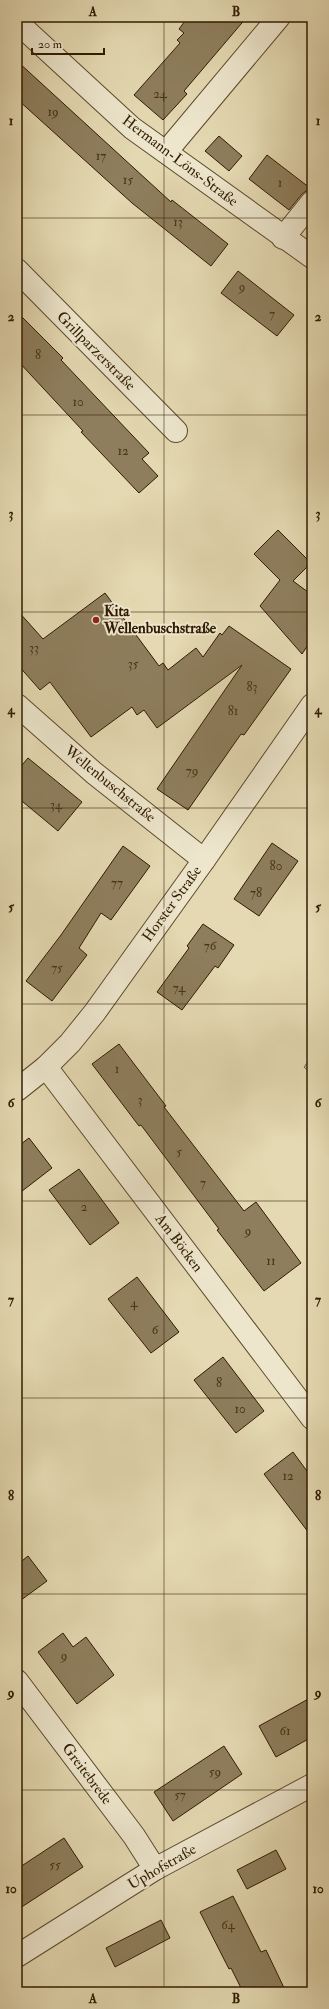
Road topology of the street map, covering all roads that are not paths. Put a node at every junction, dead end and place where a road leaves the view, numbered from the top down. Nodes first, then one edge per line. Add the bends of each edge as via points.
1 (279, 17) edge
2 (20, 22) edge
3 (166, 152) junction
4 (312, 202) edge
5 (283, 238) junction
6 (312, 257) edge
7 (17, 270) edge
8 (176, 431) dead end
9 (17, 705) edge
10 (312, 705) edge
11 (204, 860) junction
12 (46, 1068) junction
13 (17, 1090) edge
14 (312, 1418) edge
15 (17, 1681) edge
16 (312, 1785) edge
17 (155, 1869) junction
18 (17, 1956) edge

1 - 3 street
2 - 3 street, Hermann-Löns-Straße via 132,128
3 - 5 street, Hermann-Löns-Straße
4 - 5 street
5 - 6 street, Hermann-Löns-Straße
7 - 8 street, Grillparzerstraße
9 - 11 street, Wellenbuschstraße via 94,773
10 - 11 street, Horster Straße
11 - 12 street, Horster Straße via 95,1012
12 - 13 street, Horster Straße
12 - 14 street, Am Böcken
15 - 17 street, Greitebrede via 134,1836
16 - 17 street, Uphofstraße
17 - 18 street, Uphofstraße

